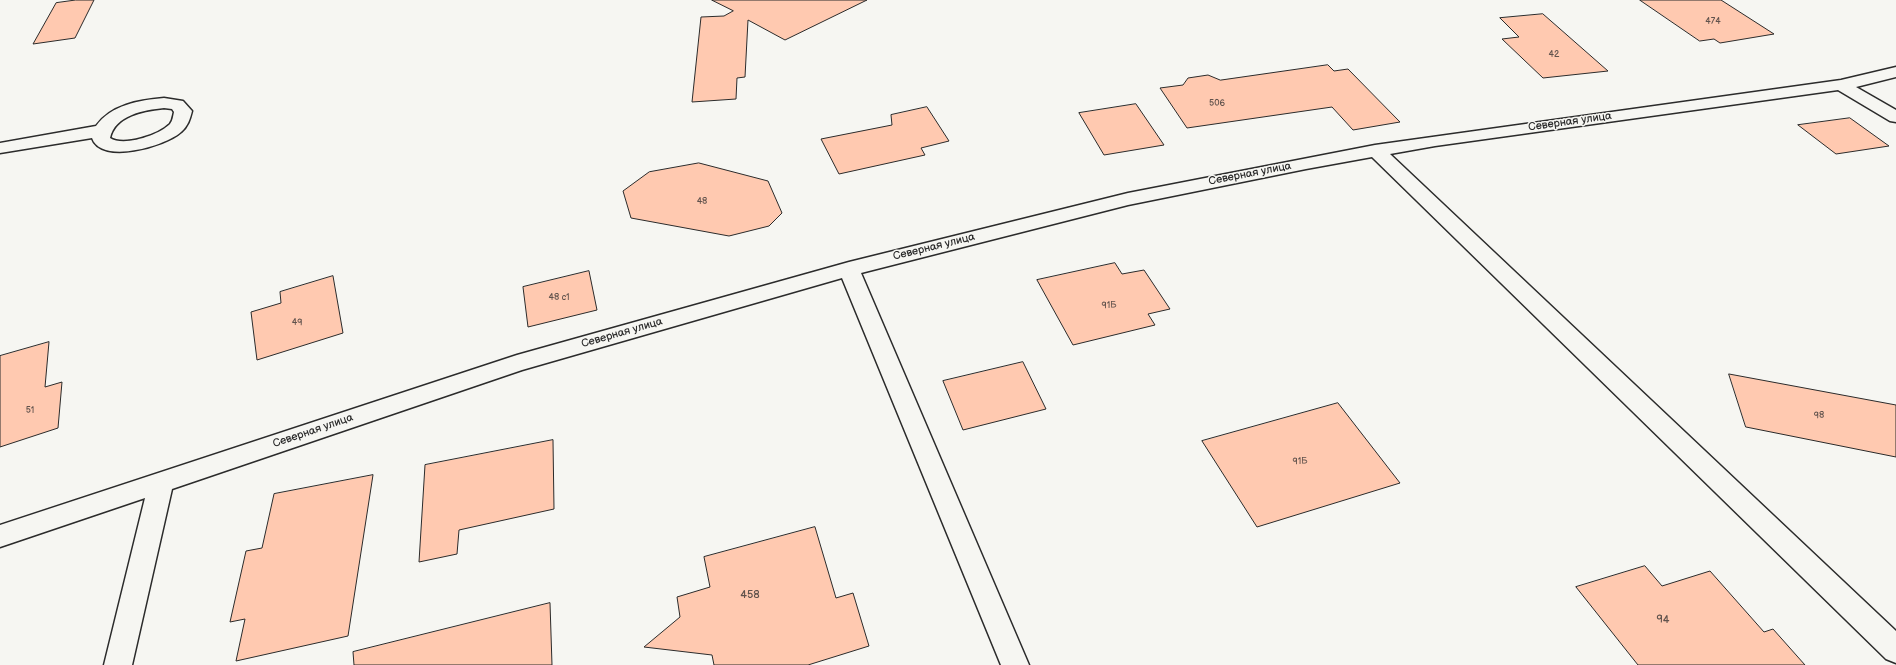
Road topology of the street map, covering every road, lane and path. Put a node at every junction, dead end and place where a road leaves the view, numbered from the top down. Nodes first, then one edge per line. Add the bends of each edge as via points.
1 (1896, 72) edge
2 (1841, 85) junction
3 (1896, 117) edge
4 (101, 131) dead end
5 (0, 148) edge
6 (1375, 150) junction
7 (849, 269) junction
8 (161, 482) junction
9 (0, 536) edge
10 (1896, 650) edge
11 (118, 665) edge
12 (1015, 665) edge

1 - 2 street, Северная улица
2 - 3 street
2 - 6 street, Северная улица
4 - 5 street
6 - 7 street, Северная улица via 1128,199
6 - 10 street
7 - 8 street, Северная улица via 517,363
7 - 12 street
8 - 9 street, Северная улица
8 - 11 street

